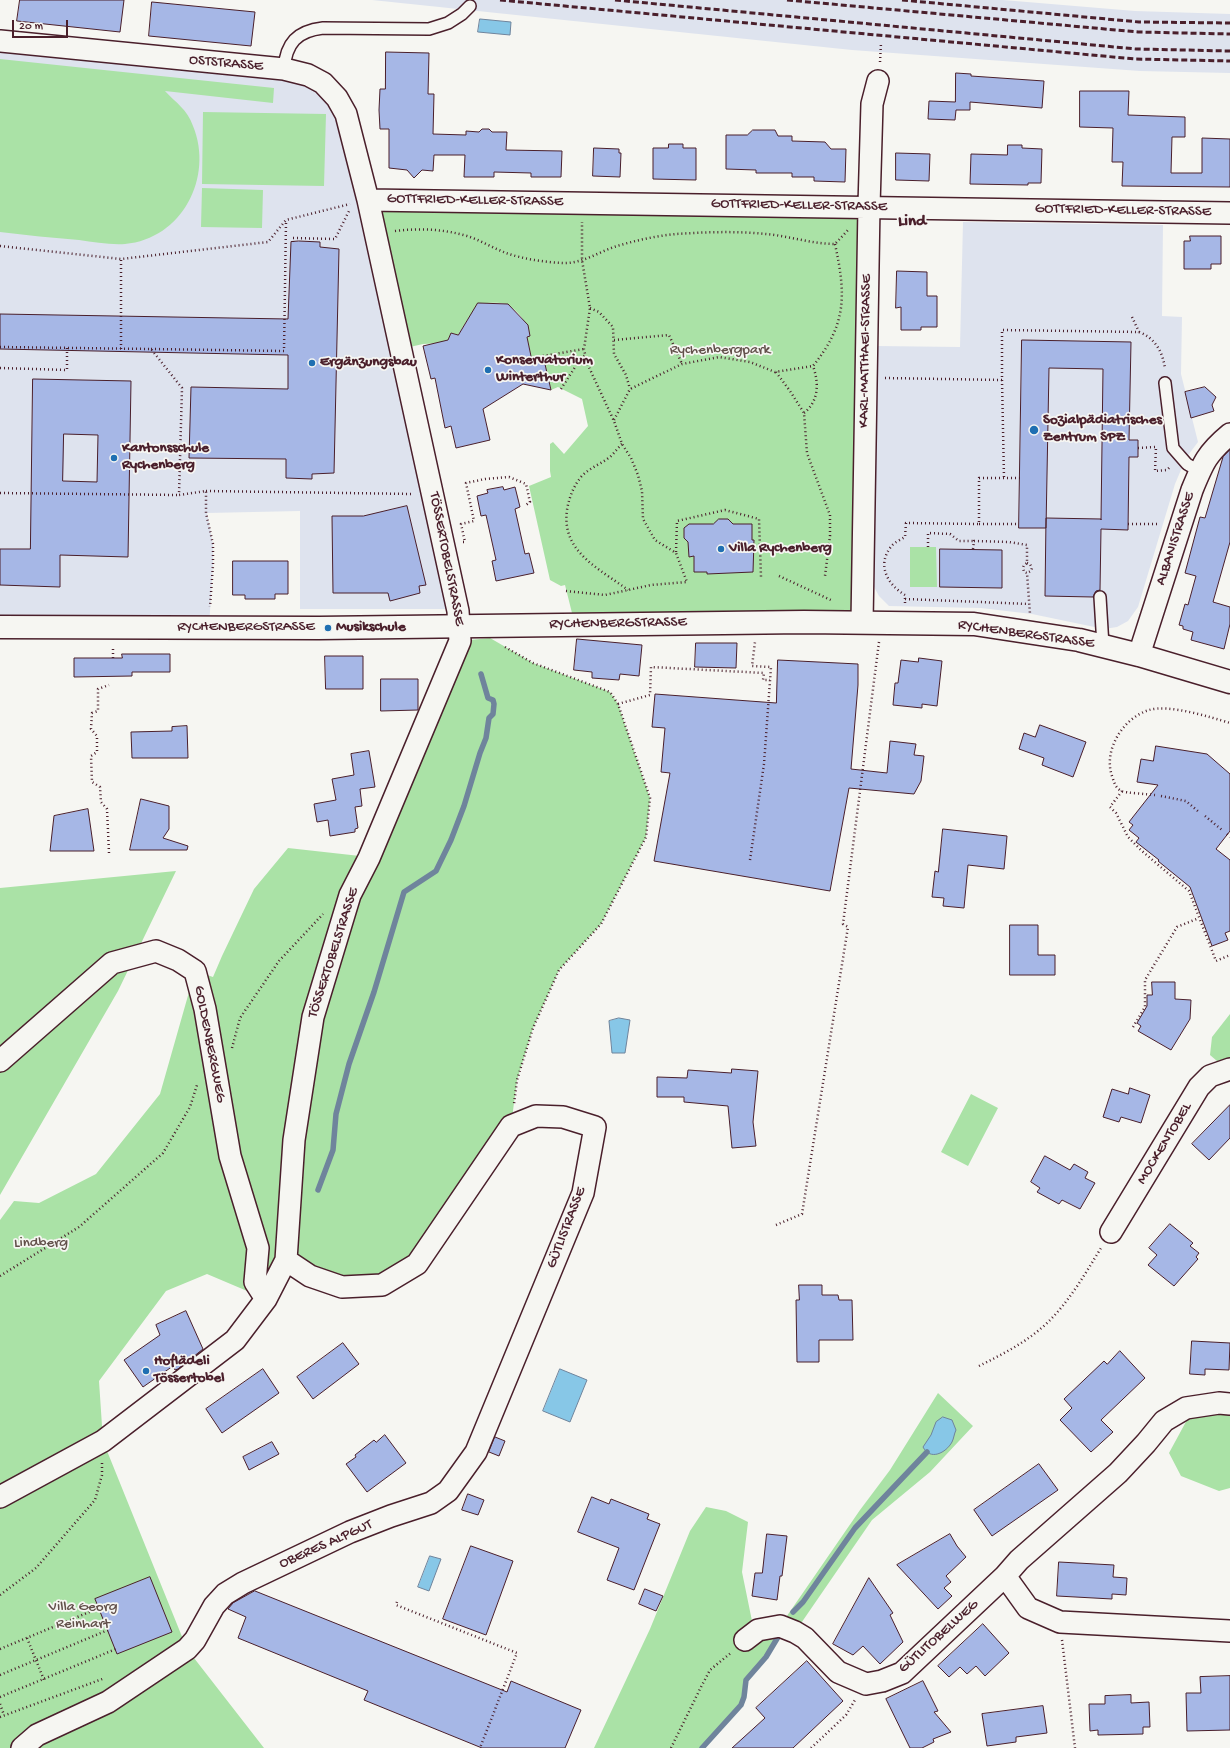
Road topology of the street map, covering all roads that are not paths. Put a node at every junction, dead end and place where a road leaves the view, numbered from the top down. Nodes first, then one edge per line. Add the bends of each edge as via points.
1 (470, 6) dead end
2 (0, 42) edge
3 (284, 69) junction
4 (878, 81) dead end
5 (368, 200) junction
6 (869, 206) junction
7 (1230, 213) edge
8 (1165, 383) road end
9 (1230, 434) edge
10 (1222, 450) edge
11 (1199, 471) junction
12 (1100, 597) dead end
13 (862, 622) junction
14 (460, 626) junction
15 (0, 627) edge
16 (1103, 646) junction
17 (1139, 654) junction
18 (1230, 682) edge
19 (0, 1061) edge
20 (1230, 1069) edge
21 (1111, 1232) road end
22 (286, 1260) junction
23 (266, 1299) junction
24 (1230, 1404) edge
25 (0, 1497) edge
26 (431, 1503) joint
27 (1005, 1576) junction
28 (1230, 1631) edge
29 (745, 1640) road end
30 (22, 1748) edge

1 - 3 lane via 448,23 429,29 323,28 310,31 290,45
2 - 3 street, OSTSTRASSE
3 - 5 street, OSTSTRASSE via 298,71 316,79 337,98 346,114
4 - 6 street, KARL-MATTHAEI-STRASSE via 872,104
5 - 6 street, GOTTFRIED-KELLER-STRASSE
5 - 14 street, TÖSSERTOBELSTRASSE
6 - 7 street, GOTTFRIED-KELLER-STRASSE
6 - 13 street, KARL-MATTHAEI-STRASSE
8 - 11 lane via 1172,448 1187,464
9 - 10 street, ALBANISTRASSE
10 - 11 street, ALBANISTRASSE
11 - 17 street, ALBANISTRASSE
12 - 16 lane
13 - 14 street, RYCHENBERGSTRASSE
13 - 16 street, RYCHENBERGSTRASSE via 974,624
14 - 15 street, RYCHENBERGSTRASSE
14 - 22 street, TÖSSERTOBELSTRASSE via 460,641 369,858 350,895 313,1017 294,1140
16 - 17 street, RYCHENBERGSTRASSE
17 - 18 street, RYCHENBERGSTRASSE
19 - 23 street, GOLDENBERGWEG via 112,964 156,951 178,960 195,971 205,1008 230,1156 258,1248 255,1282
20 - 21 street, MOCKENTOBEL via 1210,1076 1199,1087
22 - 23 street, TÖSSERTOBELSTRASSE
22 - 26 street, GÜTLISTRASSE via 310,1276 342,1288 382,1285 417,1264 511,1126 536,1116 563,1117 595,1127 583,1193 476,1452 448,1491
23 - 25 street, TÖSSERTOBELSTRASSE via 235,1340 103,1441
24 - 27 street, GÜTLITOBELWEG via 1186,1408 1164,1420 1118,1473 1019,1560
26 - 30 street, OBERES ALPGUT via 350,1532 243,1583 225,1594 214,1606 187,1649 108,1702 37,1735
27 - 28 street via 1028,1608 1060,1622
27 - 29 street, GÜTLITOBELWEG via 902,1673 882,1681 866,1684 838,1672 805,1638 780,1626 758,1630

